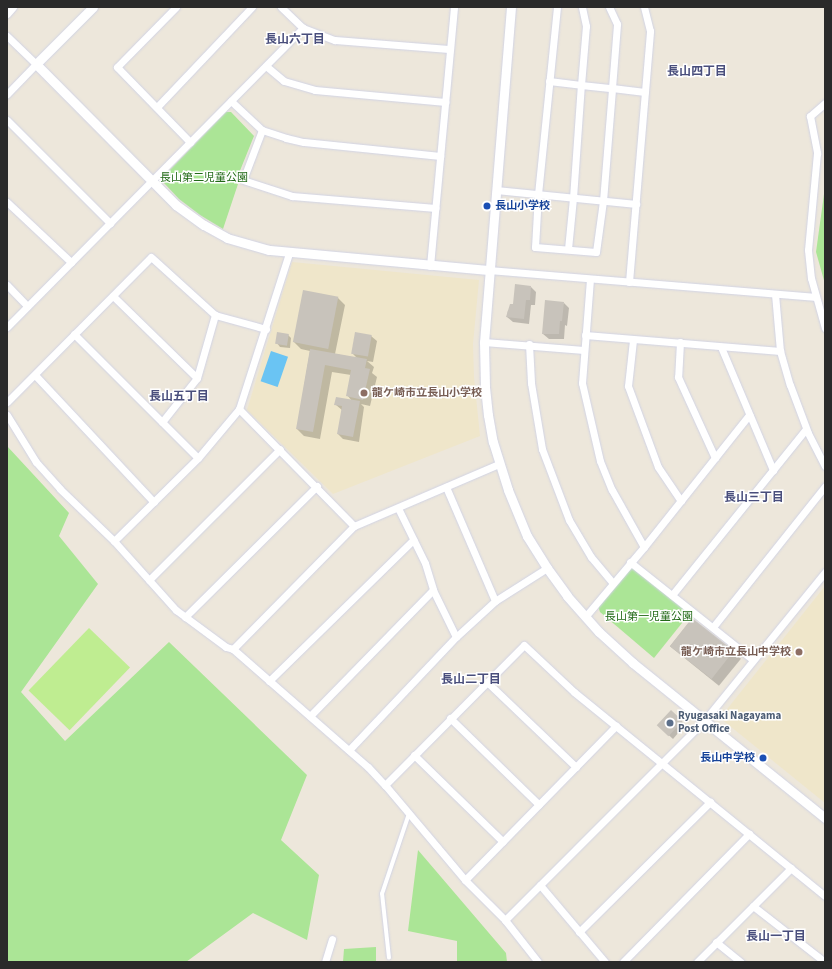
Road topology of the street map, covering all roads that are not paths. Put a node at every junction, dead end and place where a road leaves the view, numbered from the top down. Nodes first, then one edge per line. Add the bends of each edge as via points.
1 (14, 7) edge
2 (93, 7) edge
3 (176, 7) edge
4 (252, 7) edge
5 (281, 7) edge
6 (454, 7) edge
7 (511, 7) edge
8 (557, 7) edge
9 (582, 7) edge
10 (609, 7) edge
11 (644, 7) edge
12 (7, 14) edge
13 (303, 28) junction
14 (7, 36) edge
15 (449, 49) junction
16 (36, 64) junction
17 (266, 66) junction
18 (549, 82) junction
19 (581, 85) junction
20 (612, 88) junction
21 (645, 92) junction
22 (7, 94) edge
23 (231, 101) junction
24 (444, 102) junction
25 (825, 103) edge
26 (157, 107) junction
27 (7, 120) edge
28 (262, 130) junction
29 (190, 142) junction
30 (440, 156) junction
31 (151, 181) junction
32 (496, 190) junction
33 (538, 194) junction
34 (574, 198) junction
35 (603, 201) junction
36 (7, 202) edge
37 (636, 204) junction
38 (435, 208) junction
39 (110, 223) junction
40 (568, 250) junction
41 (289, 253) junction
42 (71, 262) junction
43 (430, 266) junction
44 (489, 270) junction
45 (590, 279) junction
46 (629, 282) junction
47 (7, 285) edge
48 (775, 294) junction
49 (113, 296) junction
50 (816, 297) junction
51 (27, 306) junction
52 (215, 315) junction
53 (7, 327) edge
54 (825, 328) edge
55 (266, 329) junction
56 (74, 334) junction
57 (585, 335) junction
58 (633, 340) junction
59 (484, 342) junction
60 (680, 342) junction
61 (529, 344) junction
62 (721, 347) junction
63 (584, 350) junction
64 (780, 351) junction
65 (35, 375) junction
66 (197, 378) junction
67 (7, 402) edge
68 (239, 409) junction
69 (7, 415) edge
70 (749, 415) junction
71 (162, 422) junction
72 (806, 429) junction
73 (280, 449) junction
74 (198, 458) junction
75 (715, 458) junction
76 (499, 464) junction
77 (825, 466) edge
78 (773, 470) junction
79 (317, 486) junction
80 (825, 486) edge
81 (446, 487) junction
82 (681, 501) junction
83 (154, 502) junction
84 (398, 508) junction
85 (354, 526) junction
86 (414, 540) junction
87 (114, 541) junction
88 (644, 547) junction
89 (630, 562) junction
90 (546, 568) junction
91 (825, 572) edge
92 (149, 580) junction
93 (613, 583) junction
94 (433, 590) junction
95 (672, 595) junction
96 (495, 601) junction
97 (185, 617) junction
98 (585, 618) junction
99 (713, 627) junction
100 (456, 637) junction
101 (233, 649) junction
102 (753, 660) junction
103 (269, 681) junction
104 (487, 682) junction
105 (310, 716) junction
106 (450, 718) junction
107 (704, 721) junction
108 (616, 726) junction
109 (349, 750) junction
110 (414, 755) junction
111 (663, 763) junction
112 (576, 767) junction
113 (385, 785) junction
114 (710, 802) junction
115 (539, 805) junction
116 (409, 814) junction
117 (825, 818) edge
118 (749, 834) junction
119 (503, 842) junction
120 (790, 868) junction
121 (465, 880) junction
122 (540, 884) junction
123 (825, 896) edge
124 (753, 906) junction
125 (504, 920) junction
126 (580, 932) junction
127 (332, 938) dead end
128 (716, 942) junction
129 (389, 958) dead end
130 (325, 962) edge
131 (538, 962) edge
132 (605, 962) edge
133 (623, 962) edge
134 (697, 962) edge
135 (741, 962) edge
136 (825, 962) edge

1 - 12 street
2 - 16 street
3 - 26 street via 117,67
4 - 26 street
5 - 13 street
6 - 15 street
7 - 32 street
8 - 18 street
9 - 19 street via 586,26
10 - 20 street via 617,24
11 - 21 street via 650,31
13 - 15 street via 335,40
13 - 17 street
14 - 16 street
15 - 24 street
16 - 22 street
16 - 31 street
17 - 23 street
17 - 24 street via 284,81 315,90
18 - 19 street
18 - 33 street
19 - 20 street
19 - 34 street
20 - 21 street
20 - 35 street
21 - 37 street
23 - 28 street
23 - 29 street
24 - 30 street
25 - 50 street via 810,116 817,153 808,265
26 - 29 street
27 - 39 street
28 - 30 street via 304,142
28 - 38 street via 243,180 292,196
29 - 31 street
30 - 38 street
31 - 39 street
31 - 41 street via 176,205 215,232 255,247
32 - 33 street
32 - 44 street
33 - 34 street
33 - 40 street via 536,247
34 - 35 street
34 - 40 street
35 - 37 street
35 - 40 street via 596,252
36 - 42 street
37 - 46 street
38 - 43 street
39 - 42 street
41 - 43 street
41 - 55 street
42 - 51 street
43 - 44 street
44 - 45 street
44 - 59 street
45 - 46 street
45 - 57 street
46 - 48 street
47 - 51 street
48 - 50 street
48 - 64 street
49 - 52 street via 151,257
49 - 56 street
49 - 66 street
50 - 54 street
51 - 53 street
52 - 55 street
52 - 66 street
55 - 68 street
56 - 65 street
56 - 71 street
57 - 58 street
57 - 63 street
58 - 60 street
58 - 82 street via 628,386 658,467
59 - 61 street
59 - 76 street via 488,415
60 - 62 street
60 - 75 street via 678,377
61 - 63 street
61 - 93 street via 531,383 542,449 569,520 591,557
62 - 64 street
62 - 70 street
63 - 88 street via 582,382 600,461 612,490
64 - 72 street
65 - 67 street
65 - 83 street
66 - 71 street
68 - 73 street
68 - 74 street
69 - 87 street via 36,462
70 - 75 street
70 - 78 street
71 - 74 street
72 - 77 street
72 - 78 street
73 - 79 street
73 - 92 street
74 - 83 street
75 - 82 street
76 - 81 street
76 - 90 street via 527,536
78 - 95 street
79 - 85 street
79 - 97 street
80 - 99 street
81 - 84 street
81 - 96 street
82 - 88 street
83 - 87 street
84 - 85 street
84 - 86 street
85 - 101 street
86 - 94 street via 425,563
86 - 103 street
87 - 92 street
88 - 89 street
89 - 93 street
89 - 95 street
90 - 96 street
90 - 98 street
91 - 102 street
92 - 97 street
93 - 98 street
94 - 100 street
94 - 105 street
95 - 99 street
96 - 100 street
97 - 101 street via 226,647
98 - 107 street via 633,663
99 - 102 street
100 - 109 street
101 - 103 street
102 - 107 street
103 - 105 street
104 - 106 street
104 - 108 street via 524,644 574,692
104 - 112 street
105 - 109 street
106 - 110 street
106 - 115 street
107 - 111 street
107 - 117 street
108 - 111 street
108 - 112 street
109 - 113 street
110 - 113 street
110 - 119 street
111 - 114 street
111 - 122 street
112 - 115 street
113 - 116 street
114 - 118 street
114 - 126 street
115 - 119 street
116 - 121 street
116 - 129 lane via 382,894
118 - 120 street
118 - 133 street
119 - 121 street
120 - 123 street
120 - 124 street
121 - 125 street
122 - 125 street
122 - 126 street
124 - 128 street
124 - 136 street
125 - 131 street
126 - 132 street
127 - 130 street
128 - 134 street
128 - 135 street

